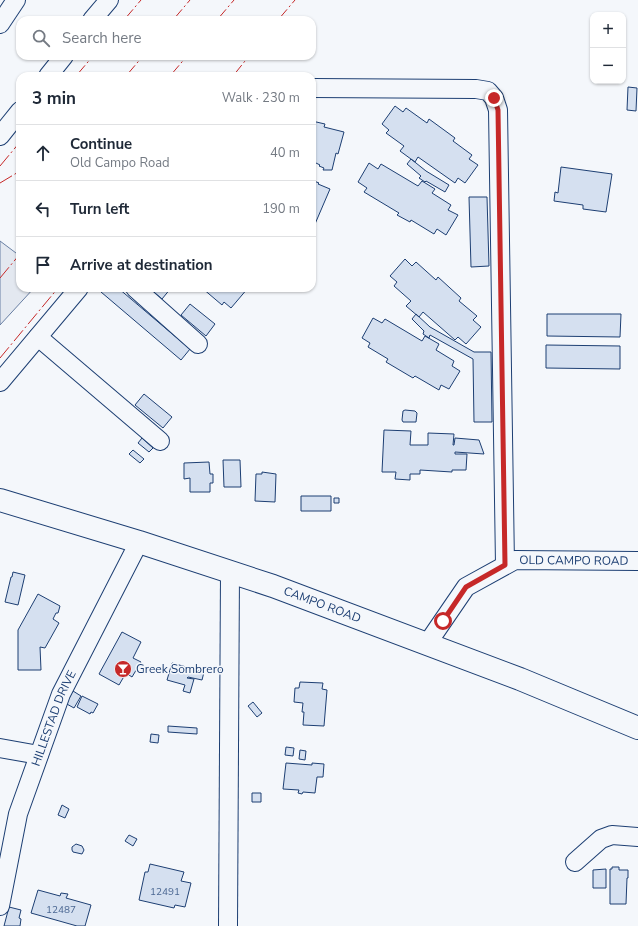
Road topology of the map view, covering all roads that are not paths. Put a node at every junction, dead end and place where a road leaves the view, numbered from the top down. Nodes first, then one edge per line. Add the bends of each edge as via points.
1 (16, 0) edge
2 (109, 0) edge
3 (95, 16) edge
4 (0, 24) edge
5 (61, 60) edge
6 (51, 72) edge
7 (316, 88) edge
8 (16, 116) edge
9 (0, 136) edge
10 (76, 292) edge
11 (140, 292) edge
12 (38, 337) junction
13 (198, 344) dead end
14 (0, 382) edge
15 (160, 441) dead end
16 (0, 500) edge
17 (139, 542) junction
18 (638, 561) edge
19 (505, 565) junction
20 (230, 572) junction
21 (427, 644) junction
22 (638, 728) edge
23 (0, 748) edge
24 (39, 755) junction
25 (638, 837) edge
26 (575, 862) dead end
27 (0, 906) edge
28 (228, 926) edge

1 - 4 street
2 - 3 street
5 - 6 street
7 - 19 street via 476,89 488,91 494,98 498,110
8 - 9 street
10 - 12 street
11 - 13 street
12 - 14 street
12 - 15 street
16 - 17 highway, CAMPO ROAD
17 - 20 highway, CAMPO ROAD
17 - 24 street, HILLESTAD DRIVE via 61,694
18 - 19 street, OLD CAMPO ROAD via 514,560
19 - 21 street, OLD CAMPO ROAD via 466,587
20 - 21 highway, CAMPO ROAD
20 - 28 street
21 - 22 highway, CAMPO ROAD
23 - 24 street
24 - 27 street, HILLESTAD DRIVE via 18,814
25 - 26 street via 612,835 601,839

